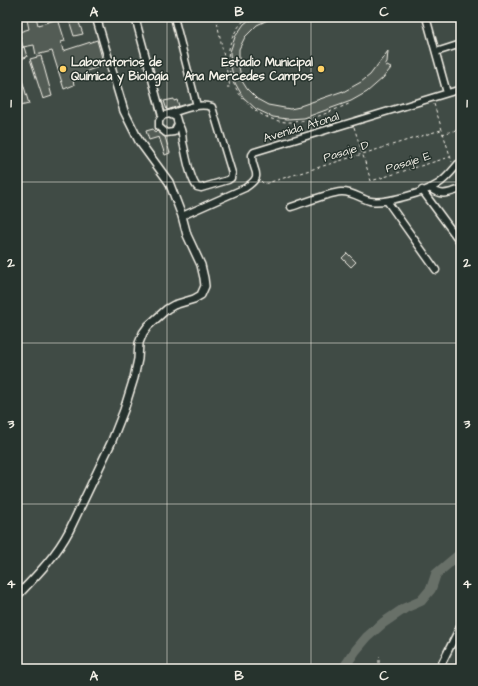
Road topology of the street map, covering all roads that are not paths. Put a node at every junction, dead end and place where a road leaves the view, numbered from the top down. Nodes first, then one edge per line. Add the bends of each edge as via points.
1 (96, 17) edge
2 (135, 17) edge
3 (174, 17) edge
4 (426, 17) edge
5 (461, 44) edge
6 (436, 52) junction
7 (461, 89) edge
8 (447, 93) junction
9 (197, 106) junction
10 (184, 110) junction
11 (169, 114) junction
12 (162, 116) junction
13 (178, 122) junction
14 (174, 132) junction
15 (183, 139) junction
16 (459, 163) edge
17 (430, 188) junction
18 (461, 189) edge
19 (422, 190) junction
20 (387, 201) junction
21 (291, 207) dead end
22 (182, 216) junction
23 (461, 243) edge
24 (436, 270) dead end
25 (17, 596) edge
26 (461, 625) edge
27 (454, 638) junction
28 (461, 641) edge
29 (439, 669) edge

1 - 22 street via 127,118 139,141 169,182
2 - 12 street
3 - 9 street
4 - 6 street
5 - 6 street
6 - 8 street
7 - 8 street, Avenida Atonal
8 - 22 street, Avenida Atonal via 254,152 251,158 256,179 245,188
9 - 10 street
9 - 15 street via 208,105 214,111 231,178 197,187
10 - 11 street
10 - 13 street
11 - 12 street
11 - 13 street
12 - 14 street via 159,124 161,130 166,133
13 - 14 street
13 - 15 street via 183,130
14 - 15 street
16 - 17 street via 440,183
17 - 18 street via 440,194
17 - 19 street
19 - 20 street
19 - 23 street
20 - 21 street via 369,201 351,193 339,192
20 - 24 street
22 - 25 street via 203,274 203,291 194,299 167,308 143,333 134,378 124,410 69,531 45,567
26 - 27 street
27 - 28 street
27 - 29 street

